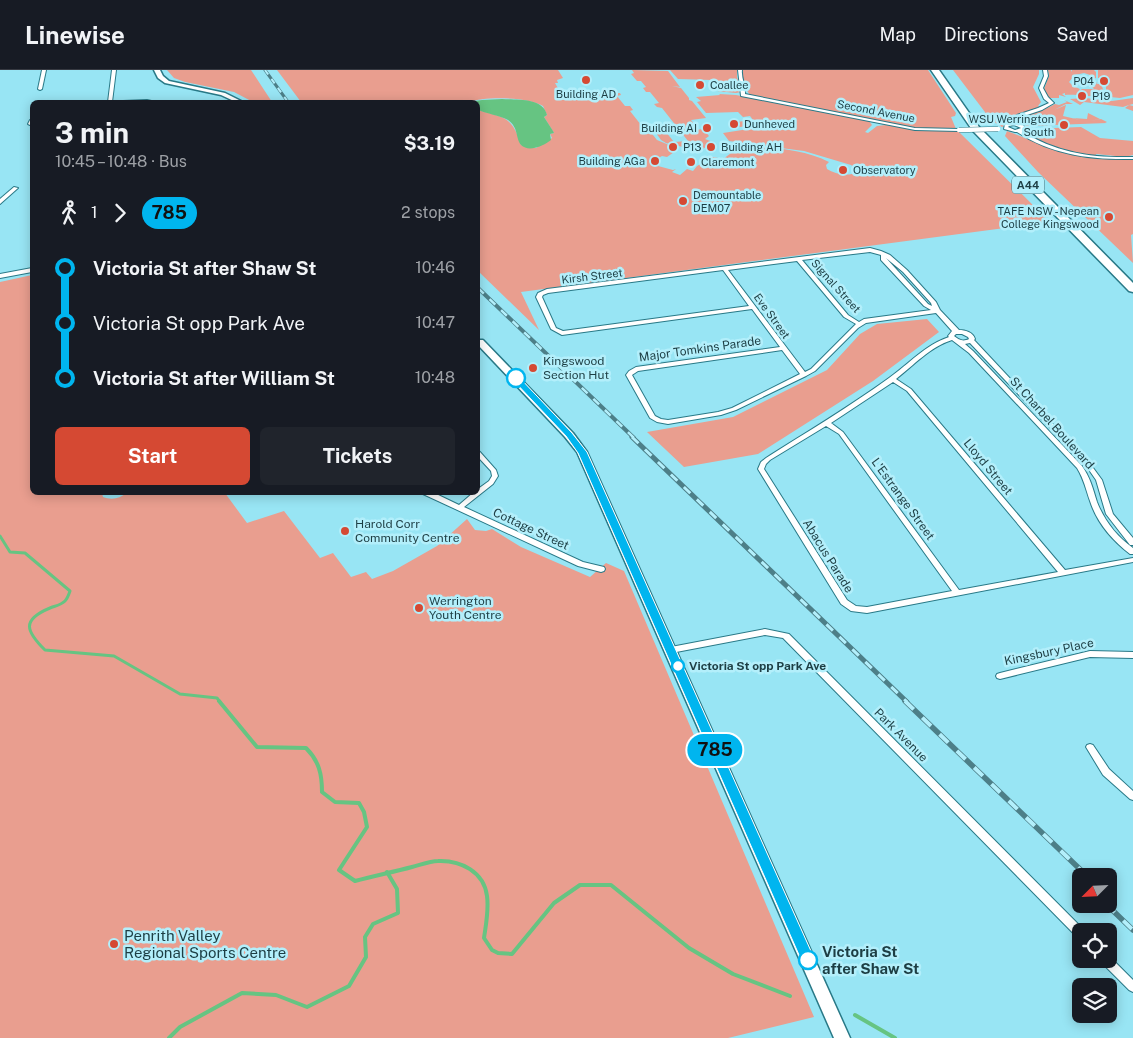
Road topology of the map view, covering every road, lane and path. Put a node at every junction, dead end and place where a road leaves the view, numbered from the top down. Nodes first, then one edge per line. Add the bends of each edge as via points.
1 (44, 70) edge
2 (114, 70) edge
3 (157, 70) edge
4 (740, 70) edge
5 (935, 70) edge
6 (1045, 70) edge
7 (40, 89) dead end
8 (110, 100) edge
9 (236, 100) edge
10 (1014, 124) junction
11 (1006, 128) junction
12 (1019, 131) junction
13 (1133, 158) edge
14 (16, 188) dead end
15 (0, 202) edge
16 (884, 255) joint
17 (799, 260) junction
18 (724, 268) junction
19 (30, 270) edge
20 (0, 276) edge
21 (1133, 289) edge
22 (752, 307) junction
23 (937, 311) junction
24 (859, 324) junction
25 (956, 337) junction
26 (971, 341) junction
27 (480, 342) edge
28 (783, 348) junction
29 (804, 375) junction
30 (893, 379) junction
31 (827, 423) junction
32 (480, 454) edge
33 (480, 491) edge
34 (431, 495) edge
35 (476, 495) edge
36 (459, 508) junction
37 (1133, 543) edge
38 (1133, 552) edge
39 (1133, 560) edge
40 (601, 569) dead end
41 (1062, 573) junction
42 (957, 593) junction
43 (671, 650) junction
44 (1133, 655) edge
45 (1000, 676) dead end
46 (1090, 747) dead end
47 (1133, 796) edge
48 (1072, 925) edge
49 (1115, 968) edge
50 (1133, 986) edge
51 (841, 1035) edge

1 - 7 street
2 - 8 street
3 - 9 street via 160,78 167,82 223,94
4 - 11 street, Second Avenue, bridge via 742,96 915,129
5 - 21 highway, A44 via 976,129
6 - 10 street via 1041,88 1052,102 1019,116
10 - 11 street
10 - 12 street via 1024,128
11 - 12 street
12 - 13 street via 1041,144 1073,153
14 - 15 street
16 - 17 street, Kirsh Street via 870,250
16 - 23 street, St Charbel Boulevard via 883,259 926,305
17 - 18 street, Kirsh Street
17 - 24 street, Signal Street via 846,316
18 - 22 street, Eve Street
18 - 22 street, Kirsh Street via 547,291 539,297 554,329 562,333
19 - 20 street
22 - 28 street, Eve Street
23 - 24 street via 870,319
23 - 25 street, St Charbel Boulevard
24 - 29 street, Major Tomkins Parade via 818,366
25 - 26 street
25 - 26 street, St Charbel Boulevard via 969,334
25 - 30 street, Abacus Parade via 940,342
25 - 38 street, St Charbel Boulevard via 1080,467 1100,515 1118,539
26 - 37 street, St Charbel Boulevard via 1089,466 1099,480 1114,520
27 - 43 street via 582,452
28 - 29 street, Eve Street
28 - 29 street, Major Tomkins Parade via 636,369 629,375 651,416 664,422 729,411
30 - 31 street, Abacus Parade
30 - 41 street, Lloyd Street via 908,390
31 - 42 street, L'Estrange Street via 840,433
31 - 42 street, Abacus Parade via 768,459 761,469 840,598 854,609 867,610
32 - 33 street via 495,476
34 - 36 street, Cottage Street
35 - 36 street
36 - 40 street, Cottage Street via 581,564
39 - 41 street, Abacus Parade
41 - 42 street, Abacus Parade
43 - 48 street, Park Avenue via 765,632 786,636
43 - 51 street
44 - 45 street, Kingsbury Place via 1090,654
46 - 47 street via 1106,772
49 - 50 street

